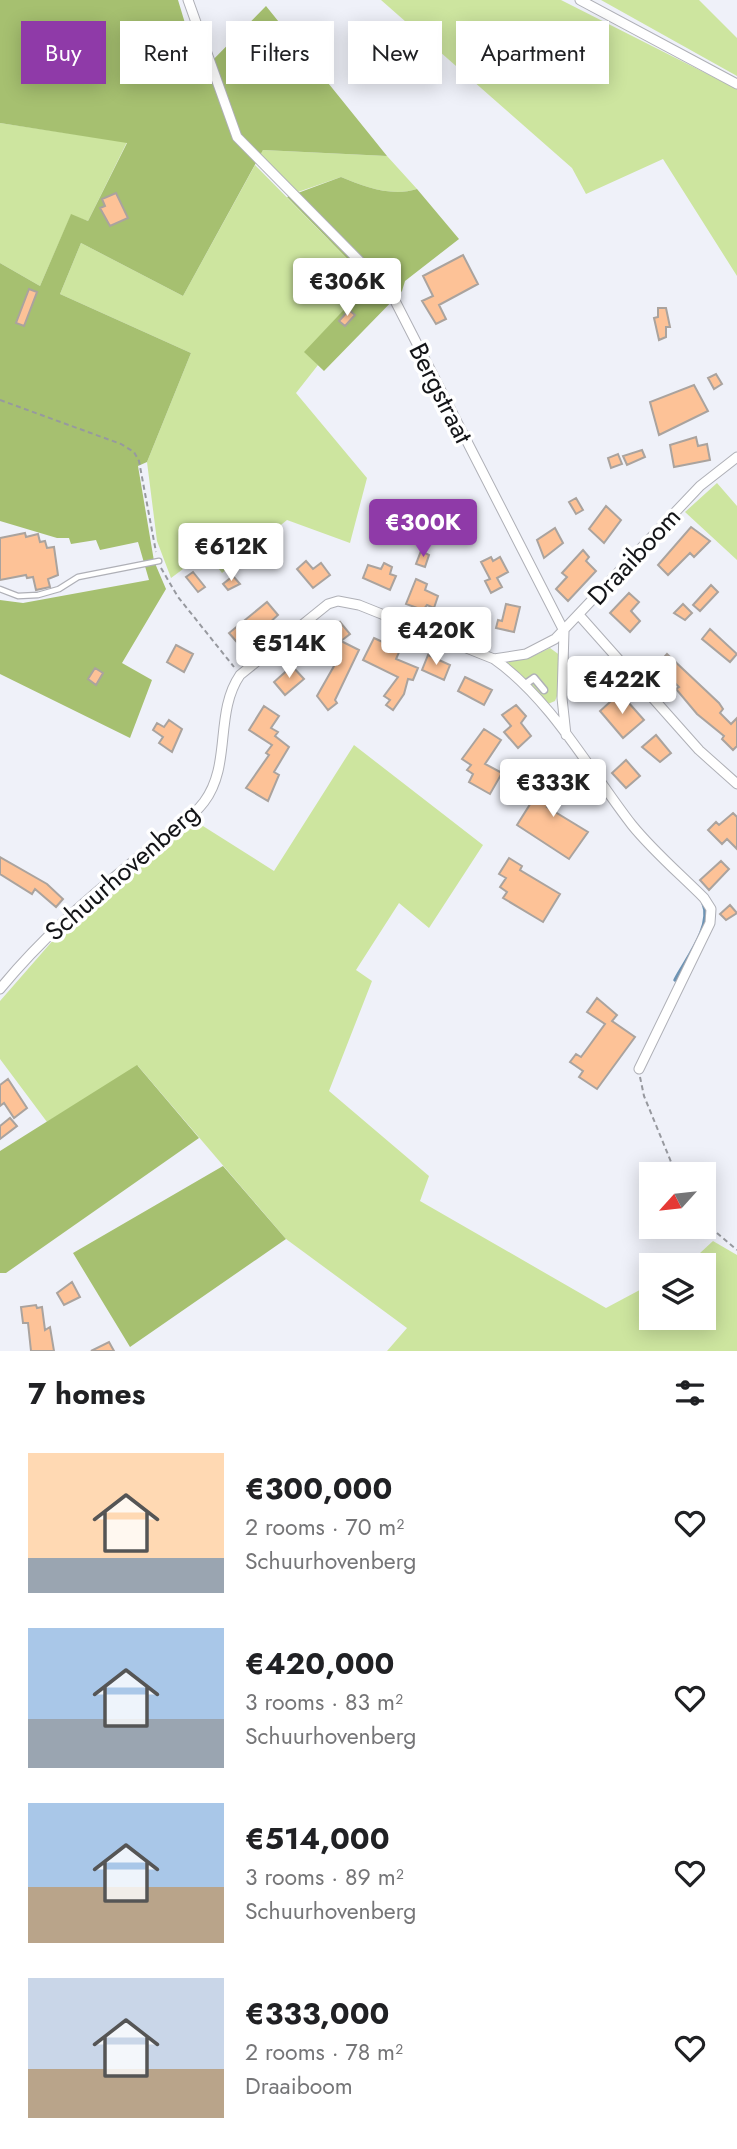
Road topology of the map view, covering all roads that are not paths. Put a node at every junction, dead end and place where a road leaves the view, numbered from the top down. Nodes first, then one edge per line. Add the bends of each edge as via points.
1 (188, 0) edge
2 (580, 0) edge
3 (737, 84) edge
4 (737, 457) edge
5 (159, 561) road end
6 (0, 589) edge
7 (579, 615) junction
8 (564, 631) junction
9 (494, 659) junction
10 (524, 685) junction
11 (544, 690) dead end
12 (566, 735) junction
13 (737, 783) edge
14 (0, 989) edge
15 (639, 1069) road end

1 - 8 street, Bergstraat via 237,137 391,293
2 - 3 street
4 - 7 street, Draaiboom via 700,486
5 - 6 lane via 78,577 37,596 18,596
7 - 8 street
7 - 13 street, Draaiboom via 699,750
8 - 9 street via 533,652
8 - 12 street
9 - 10 street
9 - 14 street, Schuurhovenberg via 400,620 338,601 328,604 240,675 227,698 218,767 204,802 61,921
10 - 11 street via 534,678
10 - 12 street
12 - 15 street via 632,825 711,909 710,923

